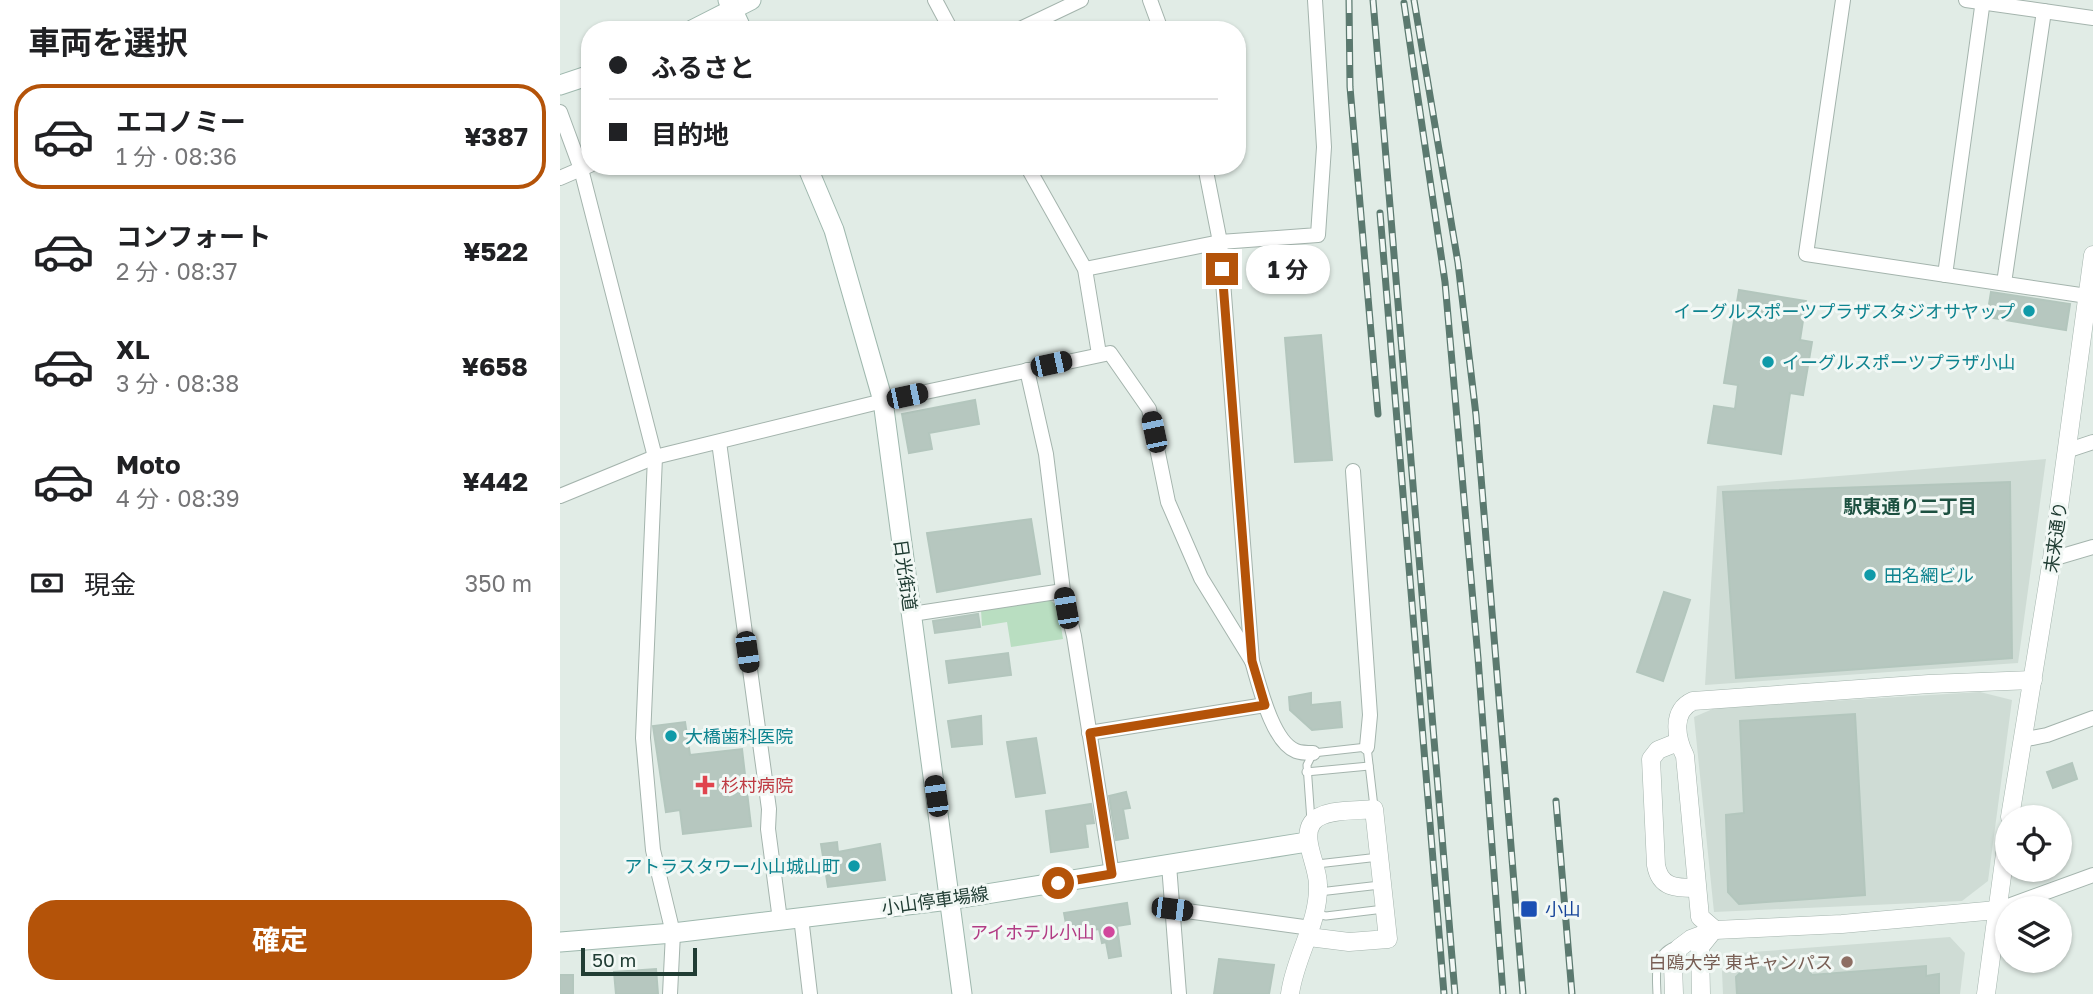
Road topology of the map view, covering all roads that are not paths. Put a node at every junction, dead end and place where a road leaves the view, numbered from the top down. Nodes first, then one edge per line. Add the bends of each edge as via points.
1 (751, 0) edge
2 (935, 0) edge
3 (1081, 0) edge
4 (1150, 0) edge
5 (1314, 0) edge
6 (1843, 0) edge
7 (1966, 0) edge
8 (1983, 1) edge
9 (730, 5) edge
10 (2044, 11) junction
11 (2093, 18) edge
12 (706, 21) edge
13 (738, 21) edge
14 (946, 21) edge
15 (1037, 21) edge
16 (1158, 21) edge
17 (581, 78) edge
18 (560, 85) edge
19 (560, 112) edge
20 (581, 158) edge
21 (581, 169) edge
22 (587, 175) edge
23 (811, 175) edge
24 (1032, 175) edge
25 (1207, 175) edge
26 (560, 178) edge
27 (1220, 242) junction
28 (2093, 255) edge
29 (1085, 269) junction
30 (1945, 275) junction
31 (2004, 283) junction
32 (2087, 296) junction
33 (1099, 354) junction
34 (1027, 370) junction
35 (883, 401) junction
36 (719, 442) junction
37 (2093, 442) edge
38 (2066, 452) junction
39 (655, 457) junction
40 (1353, 471) dead end
41 (560, 496) edge
42 (2093, 547) edge
43 (2052, 559) junction
44 (1063, 591) junction
45 (912, 614) junction
46 (1252, 661) junction
47 (2033, 680) junction
48 (1265, 705) junction
49 (2093, 718) edge
50 (1090, 733) junction
51 (2022, 740) junction
52 (1678, 742) junction
53 (1367, 747) junction
54 (1314, 753) junction
55 (1369, 766) junction
56 (1306, 772) junction
57 (2012, 805) edge
58 (1374, 810) junction
59 (1307, 842) junction
60 (1380, 857) junction
61 (1317, 864) junction
62 (1169, 865) junction
63 (1112, 874) junction
64 (2093, 875) edge
65 (1382, 885) junction
66 (1696, 888) junction
67 (1318, 892) junction
68 (2035, 896) edge
69 (949, 900) junction
70 (1172, 909) junction
71 (1385, 909) junction
72 (1995, 910) edge
73 (801, 917) junction
74 (780, 920) junction
75 (1995, 925) edge
76 (1312, 926) junction
77 (1715, 930) junction
78 (673, 933) junction
79 (1691, 939) junction
80 (560, 942) edge
81 (670, 994) edge
82 (810, 994) edge
83 (962, 994) edge
84 (1179, 994) edge
85 (1290, 994) edge
86 (1657, 994) edge
87 (1674, 994) edge
88 (1701, 994) edge
89 (1986, 994) edge

1 - 9 main road
2 - 14 street
3 - 15 street
4 - 16 street
5 - 27 street via 1324,147 1318,235
6 - 30 street via 1806,254
7 - 8 street
8 - 10 street
8 - 30 street
9 - 12 main road
9 - 13 main road
10 - 11 street
10 - 31 street
17 - 18 main road
19 - 20 street
21 - 26 street
22 - 39 street
23 - 35 main road, 日光街道 via 838,242
24 - 29 street
25 - 27 street
27 - 29 street
27 - 46 street
28 - 32 street, 未来通り
29 - 33 street
30 - 31 street
31 - 32 street
32 - 38 street, 未来通り
33 - 34 street
33 - 46 street via 1110,353 1149,409 1168,502 1201,578
34 - 35 street
34 - 44 street via 1046,454
35 - 36 street
35 - 45 main road, 日光街道
36 - 39 street
36 - 74 street
37 - 38 street
38 - 43 street, 未来通り
39 - 41 street
39 - 78 street via 643,738 653,850
40 - 53 street via 1370,715
42 - 43 street
43 - 47 street, 未来通り
44 - 45 street
44 - 50 street
45 - 69 main road, 日光街道
46 - 48 street
47 - 51 street, 未来通り
47 - 52 street via 1693,701 1678,716
48 - 50 street
48 - 54 street via 1280,737 1295,751
49 - 51 street
50 - 63 street
51 - 57 street, 未来通り
52 - 66 street via 1685,756
52 - 66 street via 1658,750 1651,759 1656,865 1666,885
53 - 54 lane
53 - 55 lane
54 - 56 lane
55 - 56 lane
55 - 58 lane
56 - 59 lane via 1311,815
58 - 59 street via 1319,817 1311,825
58 - 60 street
59 - 61 street
59 - 62 main road, 小山停車場線
60 - 61 lane
60 - 65 street
61 - 67 street
62 - 63 main road, 小山停車場線
62 - 70 street
63 - 69 main road, 小山停車場線
64 - 68 street
65 - 67 lane
65 - 71 street
66 - 77 street via 1700,917
67 - 76 street
69 - 73 main road, 小山停車場線
69 - 83 main road, 日光街道
70 - 76 street
70 - 84 street
71 - 76 lane via 1326,916
71 - 76 street via 1388,939 1349,942
72 - 77 street
73 - 74 main road, 小山停車場線
73 - 82 street
74 - 78 main road, 小山停車場線
75 - 89 street
76 - 85 street via 1293,972
77 - 79 street
77 - 88 street via 1700,947
78 - 80 main road, 小山停車場線
78 - 81 street
79 - 86 lane via 1660,954 1655,967
79 - 87 street via 1675,954

